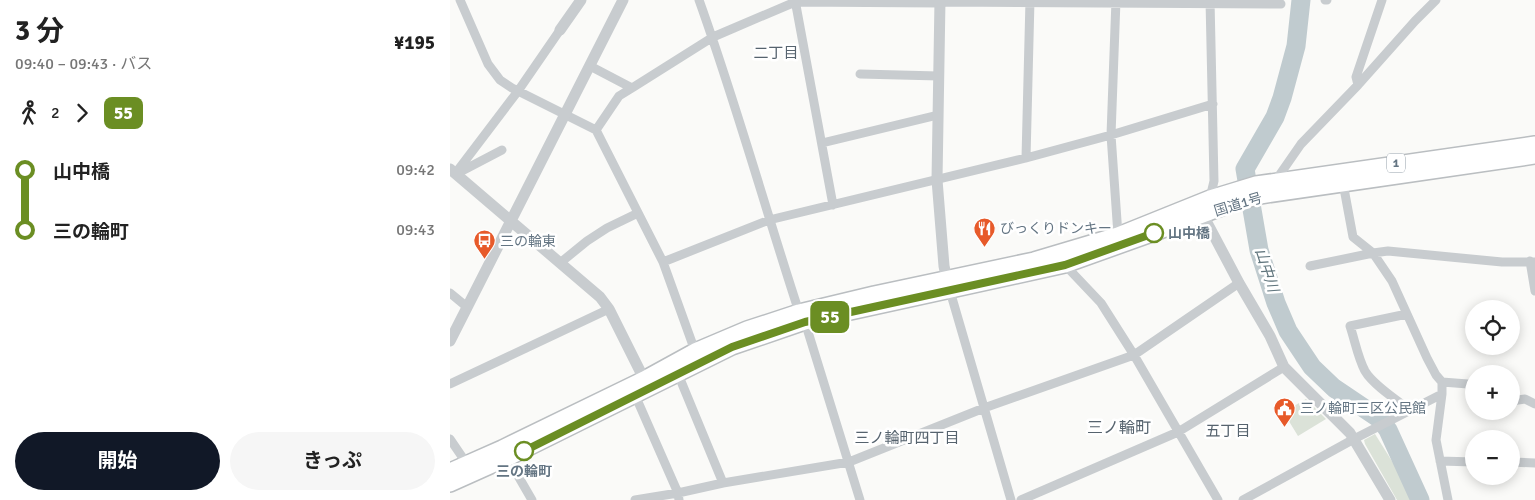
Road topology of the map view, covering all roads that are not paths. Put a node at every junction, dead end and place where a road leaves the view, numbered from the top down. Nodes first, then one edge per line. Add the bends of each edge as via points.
1 (460, 0) edge
2 (581, 0) edge
3 (623, 0) edge
4 (699, 0) edge
5 (1382, 0) edge
6 (1436, 0) edge
7 (795, 1) edge
8 (855, 1) edge
9 (1030, 1) edge
10 (1116, 1) edge
11 (940, 2) edge
12 (1210, 2) edge
13 (1281, 4) dead end
14 (560, 30) joint
15 (712, 37) junction
16 (590, 66) junction
17 (860, 74) dead end
18 (939, 76) junction
19 (1358, 85) junction
20 (632, 88) junction
21 (518, 91) junction
22 (1213, 104) junction
23 (566, 114) junction
24 (938, 116) junction
25 (596, 130) junction
26 (1111, 135) junction
27 (822, 143) junction
28 (1535, 144) edge
29 (502, 150) dead end
30 (1535, 156) edge
31 (1026, 158) junction
32 (452, 174) edge
33 (937, 180) junction
34 (1343, 183) junction
35 (1278, 187) junction
36 (1232, 197) junction
37 (1210, 198) junction
38 (833, 205) junction
39 (638, 213) junction
40 (1204, 215) junction
41 (769, 220) junction
42 (511, 221) junction
43 (1118, 235) junction
44 (1373, 253) junction
45 (1533, 261) edge
46 (560, 262) junction
47 (663, 262) junction
48 (1065, 265) junction
49 (1310, 266) dead end
50 (1239, 283) junction
51 (948, 285) junction
52 (1535, 291) edge
53 (450, 293) edge
54 (467, 306) junction
55 (609, 309) junction
56 (1407, 314) junction
57 (802, 317) junction
58 (450, 341) edge
59 (695, 351) junction
60 (1134, 355) junction
61 (1284, 367) junction
62 (678, 374) junction
63 (1442, 382) junction
64 (647, 383) junction
65 (450, 384) edge
66 (1465, 384) edge
67 (1442, 394) junction
68 (635, 396) junction
69 (1520, 400) edge
70 (1535, 404) edge
71 (984, 408) junction
72 (1410, 410) junction
73 (1178, 432) junction
74 (450, 438) edge
75 (1354, 439) junction
76 (505, 453) junction
77 (1440, 461) junction
78 (849, 462) junction
79 (1465, 462) edge
80 (1520, 462) edge
81 (1535, 463) edge
82 (467, 464) junction
83 (450, 471) edge
84 (723, 483) junction
85 (450, 484) edge
86 (678, 496) edge
87 (532, 500) edge
88 (634, 500) edge
89 (860, 500) edge
90 (1011, 500) edge
91 (1021, 500) edge
92 (1218, 500) edge
93 (1243, 500) edge
94 (1390, 500) edge
95 (1448, 500) edge

1 - 21 street via 488,64 500,80
2 - 14 street
3 - 16 street
4 - 15 street
5 - 19 street via 1356,77
6 - 19 street
7 - 8 street
7 - 15 street
7 - 27 street
8 - 11 street
9 - 10 street
9 - 11 street
9 - 31 street
10 - 12 street
10 - 26 street
11 - 18 street
12 - 13 street
12 - 22 street
14 - 21 street
15 - 20 street
15 - 41 street
16 - 20 street
16 - 23 street
17 - 18 street
18 - 24 street
19 - 35 street via 1301,144
20 - 25 street via 619,96
21 - 23 street
21 - 32 street
22 - 26 street
22 - 37 street via 1214,181
23 - 25 street
23 - 42 street
24 - 27 street
24 - 33 street
25 - 39 street
26 - 31 street
26 - 43 street
27 - 38 street
28 - 35 highway, 国道1号 / 1
29 - 32 street
30 - 34 highway, 国道1号 / 1
31 - 33 street
32 - 42 street
33 - 38 street
33 - 51 street
34 - 35 highway, 国道1号 / 1
34 - 44 street via 1353,236
35 - 36 highway, 国道1号 / 1
36 - 37 highway, 国道1号 / 1
36 - 40 highway, 国道1号 / 1
37 - 43 highway, 国道1号 / 1
38 - 41 street
39 - 46 street via 607,228
39 - 47 street
40 - 48 highway, 国道1号 / 1
40 - 50 street
41 - 47 street
41 - 57 street
42 - 46 street
42 - 54 street
43 - 51 highway, 国道1号 / 1
44 - 45 street via 1388,251 1502,262
44 - 49 street
44 - 56 street via 1392,281
45 - 52 street
46 - 55 street
47 - 59 street
48 - 51 highway, 国道1号 / 1
48 - 60 street via 1101,303
50 - 60 street
50 - 61 street
51 - 57 highway, 国道1号 / 1
51 - 71 street
53 - 54 street
54 - 58 street
55 - 64 street
55 - 65 street
56 - 63 street
56 - 72 street via 1350,326 1366,373
57 - 59 highway, 国道1号 / 1 via 747,329
57 - 62 highway, 国道1号 / 1
57 - 78 street
59 - 64 highway, 国道1号 / 1
60 - 71 street
60 - 73 street
61 - 73 street
61 - 75 street
62 - 64 highway, 国道1号 / 1
62 - 84 street
63 - 66 street
63 - 67 street
64 - 68 highway, 国道1号 / 1
64 - 76 highway, 国道1号 / 1
67 - 72 street
67 - 77 street via 1436,440
68 - 76 highway, 国道1号 / 1
68 - 86 street
69 - 70 street
71 - 78 street
71 - 90 street
72 - 75 street
73 - 91 street
73 - 92 street
74 - 82 street
75 - 93 street
75 - 94 street
76 - 82 highway, 国道1号 / 1
76 - 85 highway, 国道1号 / 1
76 - 87 street
77 - 79 street
77 - 95 street
78 - 84 street
78 - 89 street
80 - 81 street
82 - 83 highway, 国道1号 / 1
84 - 86 street
86 - 88 street

